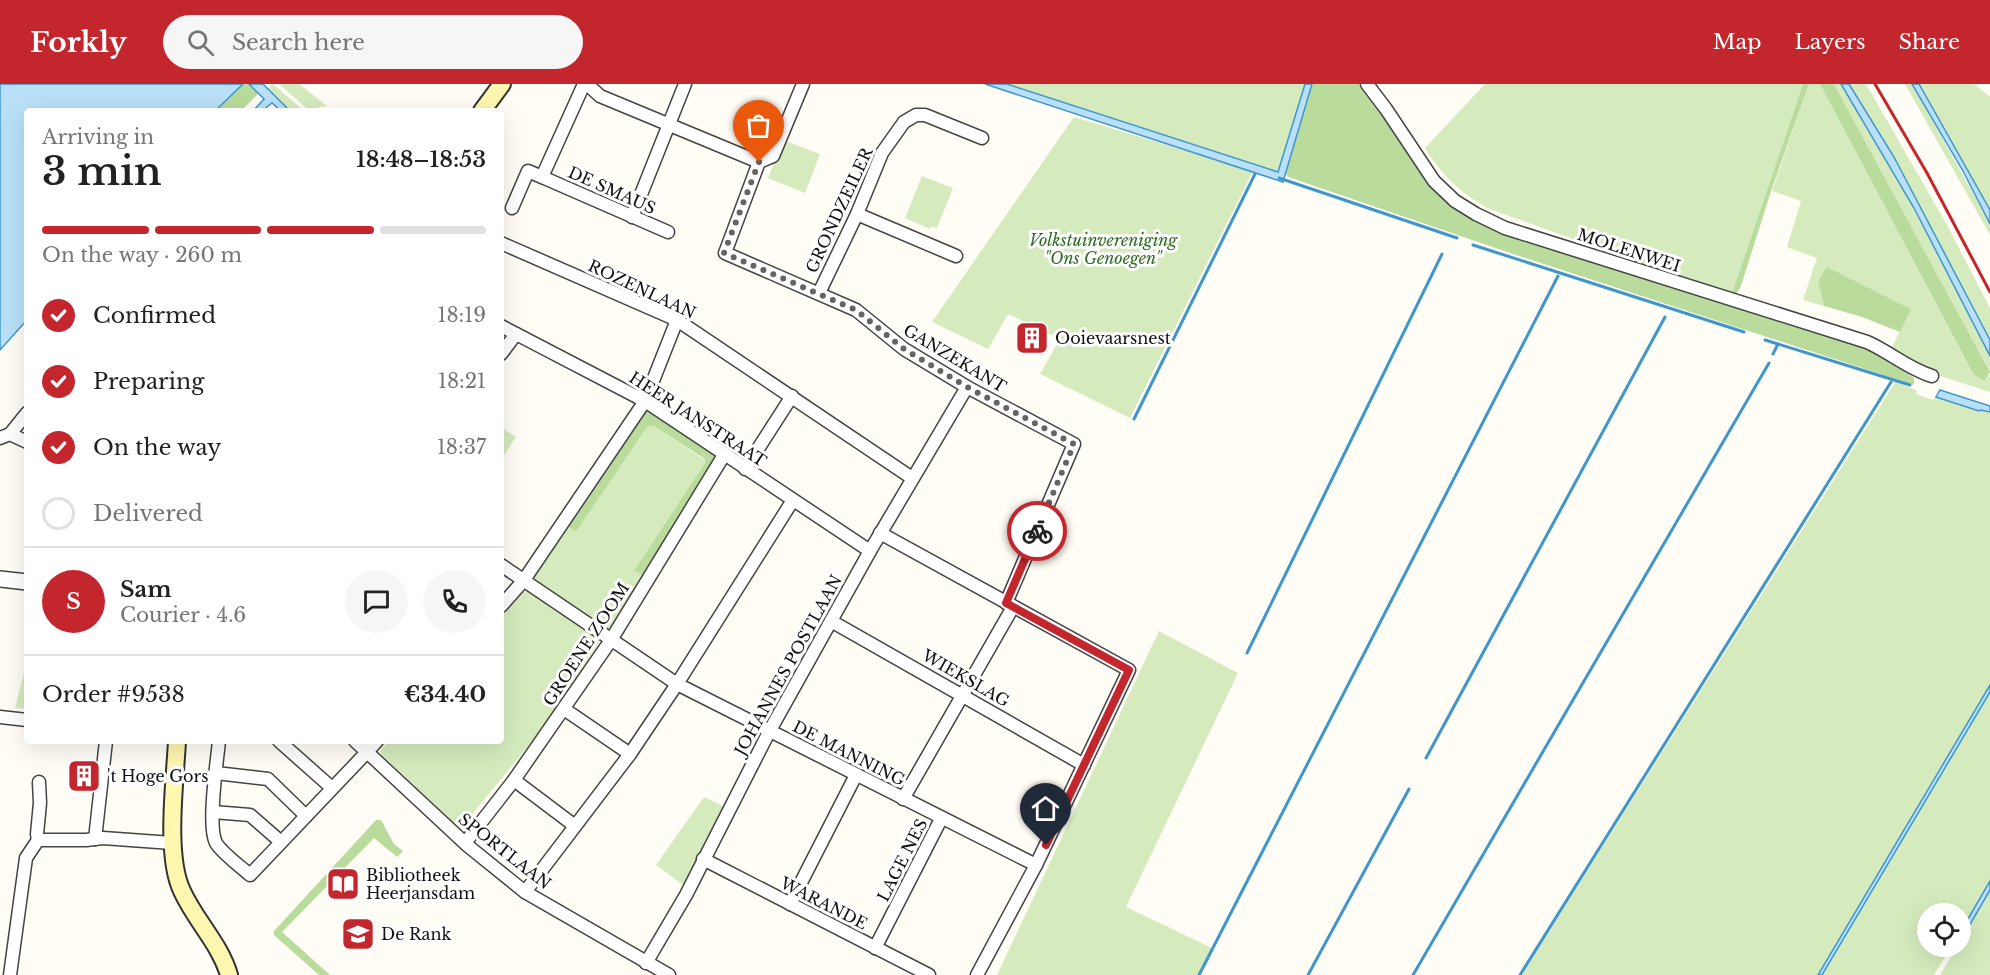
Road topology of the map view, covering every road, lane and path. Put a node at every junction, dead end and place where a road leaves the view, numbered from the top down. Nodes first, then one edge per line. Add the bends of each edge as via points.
1 (502, 84) edge
2 (585, 84) edge
3 (685, 84) edge
4 (803, 84) edge
5 (1367, 84) edge
6 (603, 90) edge
7 (484, 108) edge
8 (669, 125) junction
9 (982, 138) dead end
10 (759, 162) junction
11 (542, 177) junction
12 (512, 208) dead end
13 (857, 214) junction
14 (632, 218) junction
15 (668, 232) dead end
16 (504, 244) edge
17 (956, 256) dead end
18 (819, 293) junction
19 (677, 320) junction
20 (504, 328) edge
21 (516, 334) junction
22 (504, 350) edge
23 (1932, 376) dead end
24 (967, 387) junction
25 (792, 396) junction
26 (645, 401) junction
27 (24, 416) edge
28 (5, 436) edge
29 (24, 441) edge
30 (724, 455) junction
31 (745, 469) junction
32 (912, 478) junction
33 (793, 500) junction
34 (880, 533) junction
35 (870, 551) junction
36 (504, 567) edge
37 (0, 579) edge
38 (524, 580) junction
39 (24, 582) edge
40 (504, 603) edge
41 (1009, 605) junction
42 (831, 621) junction
43 (611, 640) junction
44 (677, 684) junction
45 (961, 694) junction
46 (564, 709) junction
47 (0, 717) edge
48 (24, 720) edge
49 (769, 732) junction
50 (106, 744) edge
51 (177, 744) edge
52 (219, 744) edge
53 (282, 744) edge
54 (358, 744) edge
55 (374, 744) edge
56 (367, 752) junction
57 (630, 754) junction
58 (1084, 765) junction
59 (216, 773) junction
60 (856, 775) junction
61 (514, 780) junction
62 (39, 782) dead end
63 (332, 788) junction
64 (903, 799) junction
65 (213, 812) junction
66 (306, 816) junction
67 (941, 819) junction
68 (576, 826) junction
69 (95, 839) junction
70 (38, 840) junction
71 (281, 842) junction
72 (172, 843) junction
73 (465, 843) junction
74 (703, 859) junction
75 (1036, 865) junction
76 (525, 892) junction
77 (790, 904) junction
78 (875, 948) junction
79 (646, 963) junction
80 (10, 975) edge
81 (229, 975) edge
82 (669, 975) edge
83 (929, 975) edge
84 (977, 975) edge

1 - 7 main road
2 - 6 street
2 - 11 street
3 - 8 street
4 - 10 street via 773,156
5 - 23 street, MOLENWEI via 1434,181 1476,214 1506,228 1867,342 1917,372
6 - 8 street
8 - 10 street
8 - 14 street
9 - 13 street, GRONDZEILER via 925,115 915,115 904,122 882,153
10 - 18 street, GANZEKANT via 724,253
11 - 12 street via 528,171
11 - 14 street, DE SMAUS
13 - 17 street
13 - 18 street, GRONDZEILER
14 - 15 street, DE SMAUS
16 - 19 street, ROZENLAAN
18 - 24 street, GANZEKANT via 856,310 904,349
19 - 25 street, ROZENLAAN
19 - 26 street
20 - 21 street, HEER JANSTRAAT
21 - 22 street
21 - 26 street, HEER JANSTRAAT
24 - 32 street, JOHANNES POSTLAAN
24 - 41 street, GANZEKANT via 1074,444
25 - 31 street
25 - 32 street, ROZENLAAN
26 - 30 street, HEER JANSTRAAT
26 - 38 street
27 - 28 street
28 - 29 street
30 - 31 street, HEER JANSTRAAT
30 - 43 street, GROENE ZOOM
31 - 33 street, HEER JANSTRAAT
32 - 34 street, JOHANNES POSTLAAN
33 - 35 street, HEER JANSTRAAT
33 - 44 street
34 - 35 street, JOHANNES POSTLAAN
34 - 41 street
35 - 42 street, JOHANNES POSTLAAN
36 - 38 street, DE MANNING
37 - 39 street
38 - 40 street
38 - 43 street, DE MANNING
41 - 45 street
41 - 58 street via 1129,670
42 - 45 street, WIEKSLAG
42 - 49 street, JOHANNES POSTLAAN
43 - 44 street, DE MANNING
43 - 46 street, GROENE ZOOM
44 - 49 street, DE MANNING
44 - 57 street
45 - 58 street, WIEKSLAG
45 - 64 street
46 - 57 street
46 - 61 street, GROENE ZOOM
47 - 48 street
49 - 60 street, DE MANNING
49 - 74 street, JOHANNES POSTLAAN
50 - 69 street
51 - 72 main road
52 - 59 street
53 - 63 street
54 - 56 street, SPORTLAAN
55 - 56 street
56 - 63 street
56 - 73 street, SPORTLAAN
57 - 68 street
58 - 75 street
59 - 65 street
59 - 66 street via 268,779
60 - 64 street, DE MANNING
60 - 77 street
61 - 68 street
61 - 73 street, GROENE ZOOM
62 - 70 street
63 - 66 street
64 - 67 street, DE MANNING
65 - 71 street via 250,815
65 - 71 street via 217,845 250,875
66 - 71 street
67 - 75 street, DE MANNING
67 - 78 street, LAGE NES
68 - 76 street
69 - 70 street
69 - 72 street
70 - 80 street via 26,858
72 - 81 main road via 182,893 220,953
73 - 76 street, SPORTLAAN
74 - 77 street, WARANDE
74 - 79 street, JOHANNES POSTLAAN
75 - 84 street
76 - 79 street, SPORTLAAN
77 - 78 street, WARANDE
78 - 83 street, WARANDE
79 - 82 street, SPORTLAAN

